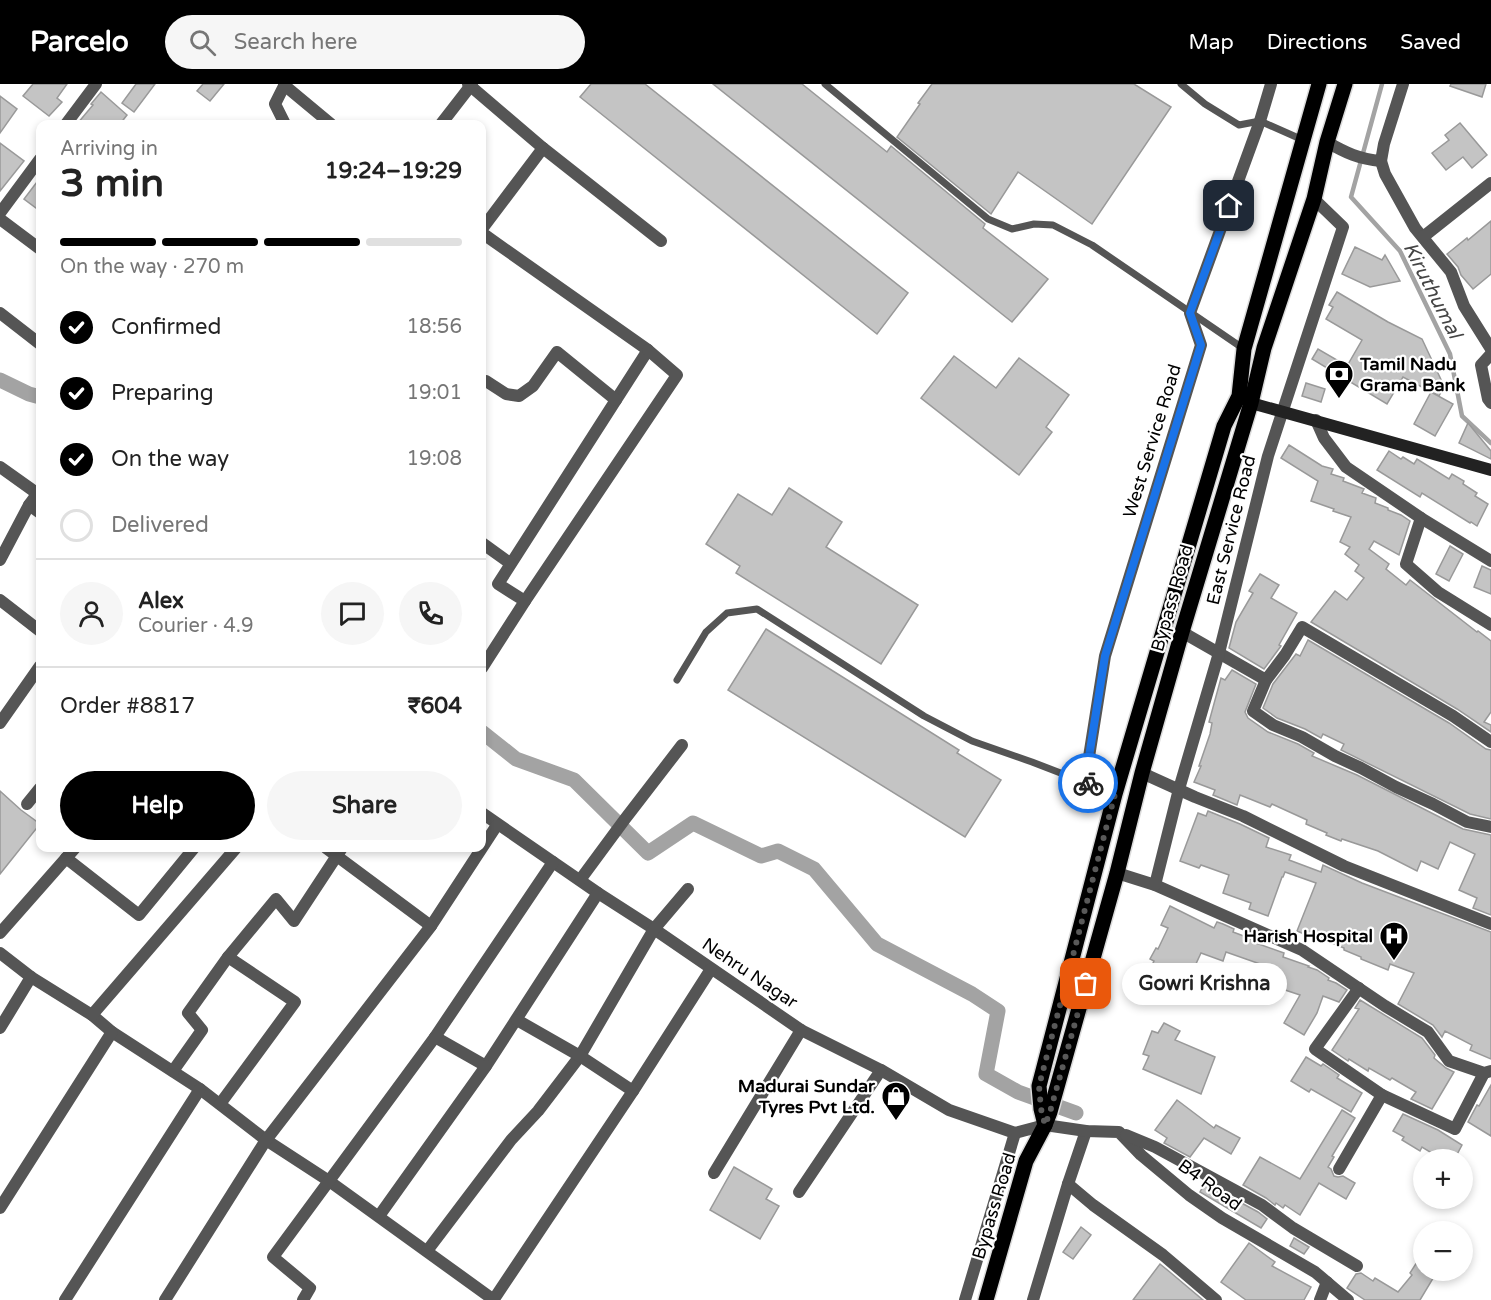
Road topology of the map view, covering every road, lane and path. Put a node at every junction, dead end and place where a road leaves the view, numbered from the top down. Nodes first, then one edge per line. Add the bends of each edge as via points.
1 (96, 84) edge
2 (285, 84) edge
3 (825, 84) edge
4 (1181, 84) edge
5 (1271, 84) edge
6 (1319, 84) edge
7 (1344, 84) edge
8 (1403, 84) edge
9 (470, 85) edge
10 (69, 120) edge
11 (283, 120) edge
12 (326, 120) edge
13 (444, 120) edge
14 (1260, 121) junction
15 (1303, 140) junction
16 (1327, 142) junction
17 (543, 147) junction
18 (1381, 161) junction
19 (36, 164) edge
20 (1491, 183) edge
21 (1314, 199) junction
22 (0, 213) edge
23 (0, 219) edge
24 (486, 225) edge
25 (486, 234) edge
26 (1423, 237) junction
27 (661, 242) dead end
28 (36, 246) edge
29 (0, 313) edge
30 (1190, 313) junction
31 (36, 341) edge
32 (1244, 349) junction
33 (1491, 349) edge
34 (648, 350) junction
35 (1491, 354) edge
36 (486, 384) edge
37 (1245, 399) junction
38 (616, 400) junction
39 (1491, 402) edge
40 (1282, 411) junction
41 (1316, 420) junction
42 (0, 467) edge
43 (1491, 470) edge
44 (36, 490) edge
45 (36, 496) edge
46 (28, 505) junction
47 (36, 510) edge
48 (1421, 518) junction
49 (486, 546) edge
50 (0, 560) edge
51 (1491, 561) edge
52 (510, 563) junction
53 (0, 600) edge
54 (525, 601) junction
55 (1491, 625) edge
56 (36, 628) edge
57 (1182, 632) junction
58 (1219, 653) junction
59 (486, 662) edge
60 (36, 672) edge
61 (677, 680) dead end
62 (1266, 680) junction
63 (0, 723) edge
64 (1491, 742) edge
65 (682, 745) dead end
66 (1142, 773) junction
67 (1085, 782) junction
68 (1179, 789) junction
69 (36, 793) edge
70 (1115, 794) junction
71 (27, 804) dead end
72 (486, 816) edge
73 (497, 825) junction
74 (1491, 827) edge
75 (486, 842) edge
76 (71, 852) edge
77 (191, 852) edge
78 (233, 852) edge
79 (338, 852) edge
80 (340, 852) edge
81 (479, 852) edge
82 (66, 858) junction
83 (553, 862) junction
84 (1117, 873) junction
85 (580, 880) junction
86 (1155, 885) junction
87 (688, 889) dead end
88 (598, 893) junction
89 (1491, 924) edge
90 (431, 926) junction
91 (654, 929) junction
92 (0, 933) edge
93 (0, 952) edge
94 (228, 957) junction
95 (711, 969) junction
96 (31, 977) junction
97 (1359, 988) junction
98 (92, 1015) junction
99 (517, 1020) junction
100 (0, 1028) edge
101 (801, 1030) junction
102 (112, 1032) junction
103 (435, 1037) junction
104 (580, 1056) junction
105 (486, 1066) junction
106 (881, 1070) junction
107 (173, 1071) junction
108 (1487, 1072) edge
109 (200, 1089) junction
110 (633, 1091) junction
111 (1382, 1095) junction
112 (220, 1104) junction
113 (1045, 1115) junction
114 (1086, 1131) junction
115 (1119, 1132) junction
116 (1015, 1133) junction
117 (266, 1140) junction
118 (1339, 1169) dead end
119 (714, 1173) dead end
120 (329, 1181) junction
121 (1068, 1184) junction
122 (799, 1192) dead end
123 (0, 1208) edge
124 (379, 1216) junction
125 (427, 1251) junction
126 (1357, 1266) dead end
127 (1327, 1282) junction
128 (65, 1300) edge
129 (165, 1300) edge
130 (303, 1300) edge
131 (494, 1300) edge
132 (964, 1300) edge
133 (986, 1300) edge
134 (1033, 1300) edge
135 (1216, 1300) edge
136 (1320, 1300) edge
137 (1348, 1300) edge

1 - 10 street
2 - 11 street via 275,105
2 - 12 street
3 - 30 lane via 988,219 1012,229 1053,225 1092,244
4 - 14 lane via 1205,105 1239,125
5 - 14 street
6 - 15 main road, Bypass Road
7 - 16 main road, Bypass Road
8 - 18 street
9 - 13 street
9 - 17 street
14 - 15 lane
14 - 30 street
15 - 32 main road, Bypass Road
16 - 18 street via 1347,154
16 - 21 main road, Bypass Road
17 - 24 street
17 - 27 street
18 - 26 street via 1384,174
19 - 22 street
20 - 26 street
21 - 37 main road, Bypass Road
21 - 40 street, East Service Road via 1343,227
23 - 28 street
25 - 34 street
26 - 33 street via 1451,272 1464,306
29 - 31 street
30 - 32 lane
30 - 67 street, West Service Road via 1201,345 1105,656
32 - 37 main road, Bypass Road
34 - 38 street
34 - 54 street via 677,375
35 - 39 street via 1481,365
36 - 38 street via 519,396 533,386 557,352
37 - 40 main road
37 - 57 main road, Bypass Road
37 - 70 main road, Bypass Road via 1224,426
38 - 52 street
40 - 41 main road
40 - 58 street, East Service Road
41 - 43 main road
41 - 48 street via 1346,467
42 - 44 street
45 - 46 street
46 - 47 street
46 - 50 street
48 - 51 street
48 - 55 street via 1406,564 1438,592
49 - 52 street
52 - 54 street via 498,584
53 - 56 street
54 - 59 street
57 - 58 street
57 - 66 main road, Bypass Road
58 - 62 street
58 - 68 street, East Service Road
60 - 63 street
61 - 67 lane via 706,632 727,613 757,609 953,731
62 - 64 street via 1302,627
62 - 74 street via 1253,711 1273,725 1467,822
65 - 85 street
66 - 68 street
66 - 84 main road, Bypass Road
67 - 70 lane
68 - 86 street, East Service Road
68 - 89 street via 1344,866
69 - 71 street
70 - 113 main road, Bypass Road via 1039,1086
72 - 73 street, Nehru Nagar
73 - 75 street
73 - 83 street, Nehru Nagar
76 - 82 street
77 - 82 street via 139,915
78 - 98 street
79 - 94 street via 294,921 276,899
80 - 90 street
81 - 90 street
82 - 92 street
83 - 85 street, Nehru Nagar
83 - 103 street
84 - 86 street
84 - 113 main road, Bypass Road via 1055,1096
85 - 88 street, Nehru Nagar
86 - 97 street via 1302,950
87 - 91 street
88 - 91 street, Nehru Nagar
88 - 99 street
90 - 117 street
91 - 95 street, Nehru Nagar
91 - 104 street
93 - 96 street
94 - 107 street via 188,1013 202,1030
94 - 112 street via 295,1002
95 - 101 street, Nehru Nagar
95 - 110 street
96 - 98 street
96 - 100 street
97 - 108 street via 1428,1032 1449,1061
97 - 111 street via 1315,1049
98 - 102 street
99 - 104 street
99 - 105 street
101 - 106 street, Nehru Nagar
101 - 119 street
102 - 107 street
102 - 123 street
103 - 105 street
103 - 120 street
104 - 110 street
104 - 125 street
105 - 124 street
106 - 116 street, Nehru Nagar via 949,1110
106 - 122 street
107 - 109 street
108 - 111 street via 1455,1129
109 - 112 street
109 - 128 street
110 - 131 street
111 - 118 street
112 - 117 street
113 - 114 street
113 - 116 street
113 - 133 main road, Bypass Road via 1026,1161
114 - 115 street
114 - 121 street
115 - 126 street via 1262,1205
115 - 127 street, B4 Road via 1189,1195
116 - 132 street
117 - 120 street
117 - 129 street
120 - 124 street
120 - 130 street via 273,1257 310,1288
121 - 134 street
121 - 135 street
124 - 125 street
125 - 131 street
127 - 136 street
127 - 137 street, B4 Road

